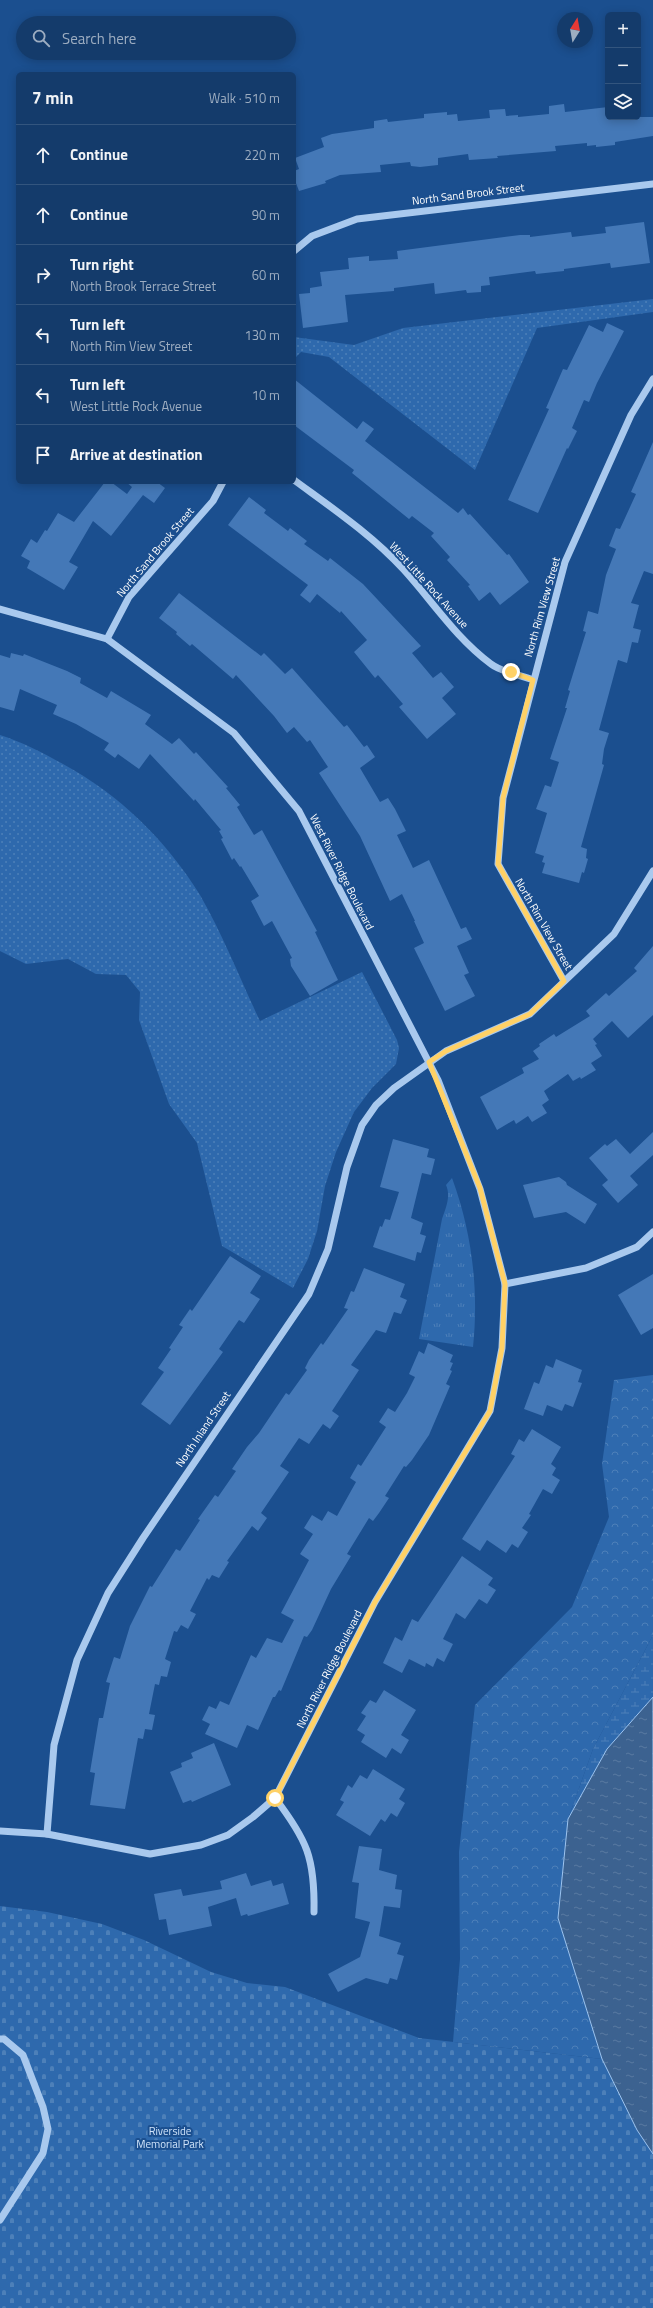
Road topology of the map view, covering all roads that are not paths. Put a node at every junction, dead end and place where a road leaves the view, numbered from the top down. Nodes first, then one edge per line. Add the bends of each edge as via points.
1 (653, 184) edge
2 (296, 249) edge
3 (653, 379) edge
4 (296, 482) edge
5 (222, 484) edge
6 (0, 609) edge
7 (107, 639) junction
8 (533, 680) junction
9 (653, 871) edge
10 (564, 981) junction
11 (429, 1062) junction
12 (653, 1232) edge
13 (505, 1284) junction
14 (275, 1798) junction
15 (0, 1831) edge
16 (47, 1834) junction
17 (314, 1912) dead end
18 (0, 2039) edge
19 (0, 2220) edge

1 - 2 street, North Sand Brook Street via 357,219 312,236
3 - 8 street, North Rim View Street via 631,415 565,562
4 - 8 street, West Little Rock Avenue via 384,550 451,626 492,665
5 - 7 street, North Sand Brook Street via 213,501 129,597
6 - 7 street, West River Ridge Boulevard
7 - 11 street, West River Ridge Boulevard via 234,733 299,811
8 - 10 street, North Rim View Street via 503,798 498,864
9 - 10 street, North Inland Street via 614,934
10 - 11 street, North Inland Street via 530,1014 446,1051
11 - 13 street, West River Ridge Boulevard via 480,1188
11 - 16 street, North Inland Street via 394,1088 376,1105 362,1125 347,1166 328,1249 309,1294 147,1532 108,1594 77,1660 54,1745
12 - 13 street via 637,1247 586,1268
13 - 14 street, North River Ridge Boulevard via 502,1348 490,1411 375,1602
14 - 16 street, North River Ridge Boulevard via 228,1835 201,1845 157,1853 124,1850
14 - 17 street via 298,1827 312,1862
15 - 16 street, North River Ridge Boulevard
18 - 19 street via 4,2039 22,2055 43,2106 48,2129 43,2153

